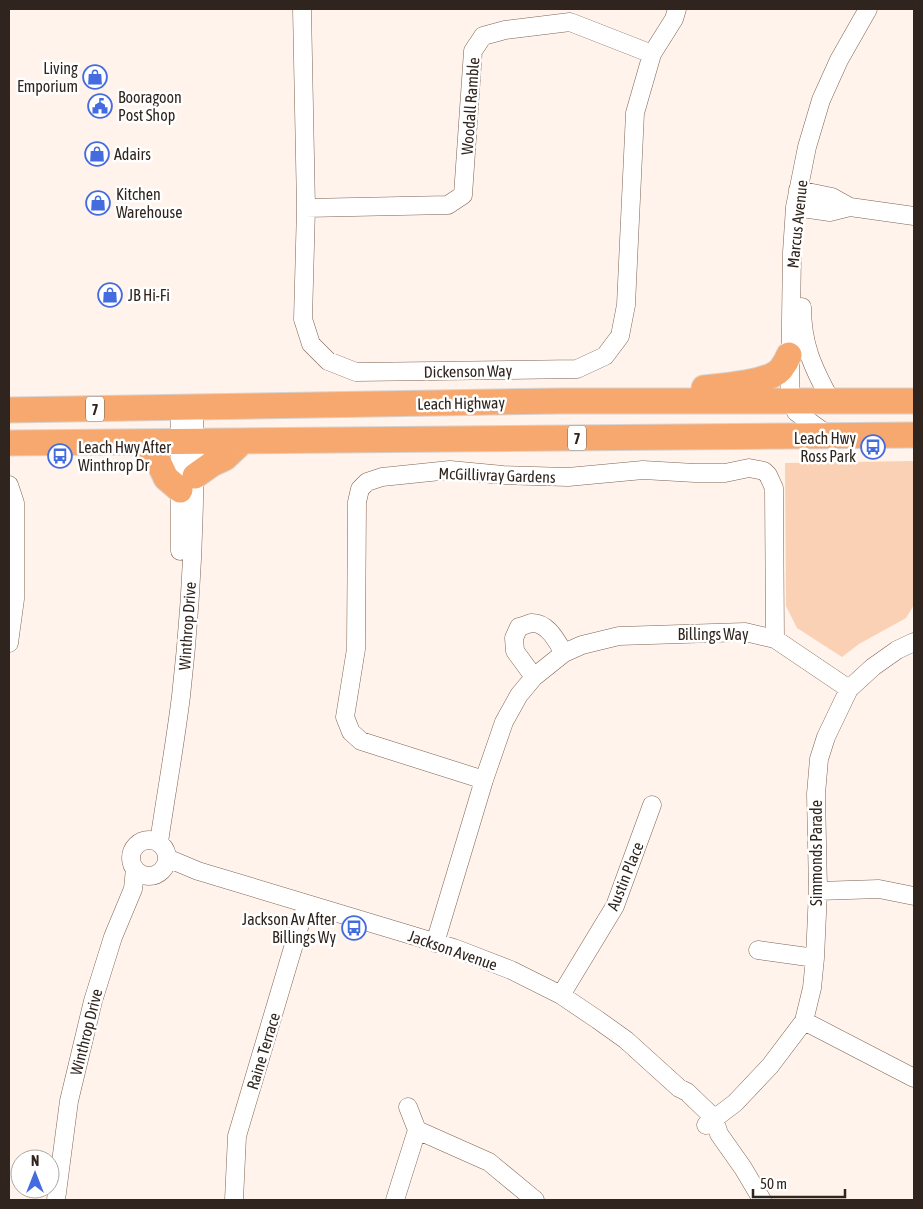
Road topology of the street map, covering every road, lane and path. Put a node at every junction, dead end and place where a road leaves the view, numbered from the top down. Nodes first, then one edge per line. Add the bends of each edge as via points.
1 (302, 9) edge
2 (677, 9) edge
3 (868, 9) edge
4 (879, 9) edge
5 (652, 54) junction
6 (802, 200) junction
7 (306, 208) junction
8 (914, 216) edge
9 (790, 355) junction
10 (560, 401) junction
11 (831, 401) junction
12 (914, 401) edge
13 (792, 402) junction
14 (187, 408) junction
15 (9, 410) edge
16 (914, 434) edge
17 (828, 435) junction
18 (243, 441) junction
19 (144, 442) junction
20 (188, 442) junction
21 (9, 444) edge
22 (187, 483) junction
23 (9, 485) edge
24 (774, 638) junction
25 (914, 642) edge
26 (9, 644) edge
27 (564, 653) junction
28 (534, 677) junction
29 (849, 689) junction
30 (484, 780) junction
31 (652, 805) dead end
32 (153, 859) junction
33 (818, 891) junction
34 (914, 896) edge
35 (306, 904) junction
36 (435, 943) junction
37 (758, 950) dead end
38 (815, 958) junction
39 (561, 995) junction
40 (804, 1021) junction
41 (914, 1078) edge
42 (408, 1107) dead end
43 (709, 1121) junction
44 (417, 1130) junction
45 (56, 1200) edge
46 (66, 1200) edge
47 (234, 1200) edge
48 (395, 1200) edge
49 (535, 1200) edge
50 (762, 1200) edge

1 - 7 street, Dickenson Way
2 - 5 street, Dickenson Way
3 - 6 street, Marcus Avenue via 821,100 806,147
4 - 6 street, Marcus Avenue via 831,102
5 - 7 street, Woodall Ramble via 570,22 483,36 473,51 463,195 448,205
5 - 7 street, Dickenson Way via 634,113 626,305 620,336 605,356 578,369 356,372 328,361 310,344 303,318
6 - 8 street via 832,197 850,207
6 - 9 street, Marcus Avenue via 792,252
6 - 11 street, Marcus Avenue via 803,334 813,366
9 - 10 highway via 780,371 748,383 699,388 604,390
9 - 13 street, Marcus Avenue
10 - 13 highway, Leach Highway / 7
10 - 14 highway, Leach Highway / 7
11 - 12 highway, Leach Highway / 7
11 - 13 highway, Leach Highway / 7
13 - 17 street via 796,412
14 - 15 highway, Leach Highway / 7
14 - 20 street, Winthrop Drive
16 - 17 highway, 7
17 - 18 highway, 7
18 - 20 highway, 7
18 - 22 highway via 226,458 212,464
19 - 20 highway, 7
19 - 21 highway, 7
19 - 22 highway via 166,478
20 - 22 street, Winthrop Drive
22 - 32 street, Winthrop Drive via 176,650 153,817
23 - 26 street via 15,502 15,599
24 - 27 street, Billings Way via 745,632 618,636
24 - 29 street, Billings Way
24 - 30 street, McGillivray Gardens via 774,488 764,471 749,468 695,473 643,470 568,477 450,470 398,474 367,482 360,489 357,502 356,649 345,717 350,732 362,741
25 - 29 street, Simmonds Parade via 873,667
27 - 28 street, Billings Way
27 - 28 street via 551,633 540,625 531,623 519,628 514,638 515,651
28 - 30 street, Billings Way via 504,722
29 - 33 street, Simmonds Parade via 819,759 816,794
30 - 36 street, Billings Way
31 - 39 street, Austin Place via 615,906
32 - 35 street, Jackson Avenue
32 - 45 street, Winthrop Drive via 133,889 96,992 68,1108
32 - 46 street, Winthrop Drive via 103,1003 78,1109
33 - 34 street via 879,889
33 - 38 street, Simmonds Parade
35 - 36 street, Jackson Avenue
35 - 47 street, Raine Terrace via 237,1136
36 - 39 street, Jackson Avenue via 494,963
37 - 38 street
38 - 40 street, Simmonds Parade
39 - 43 street, Jackson Avenue via 626,1040 679,1088 681,1098
40 - 41 street
40 - 43 street, Simmonds Parade via 752,1085 730,1095
42 - 44 street
43 - 50 street, Jackson Avenue
44 - 48 street
44 - 49 street via 489,1162

